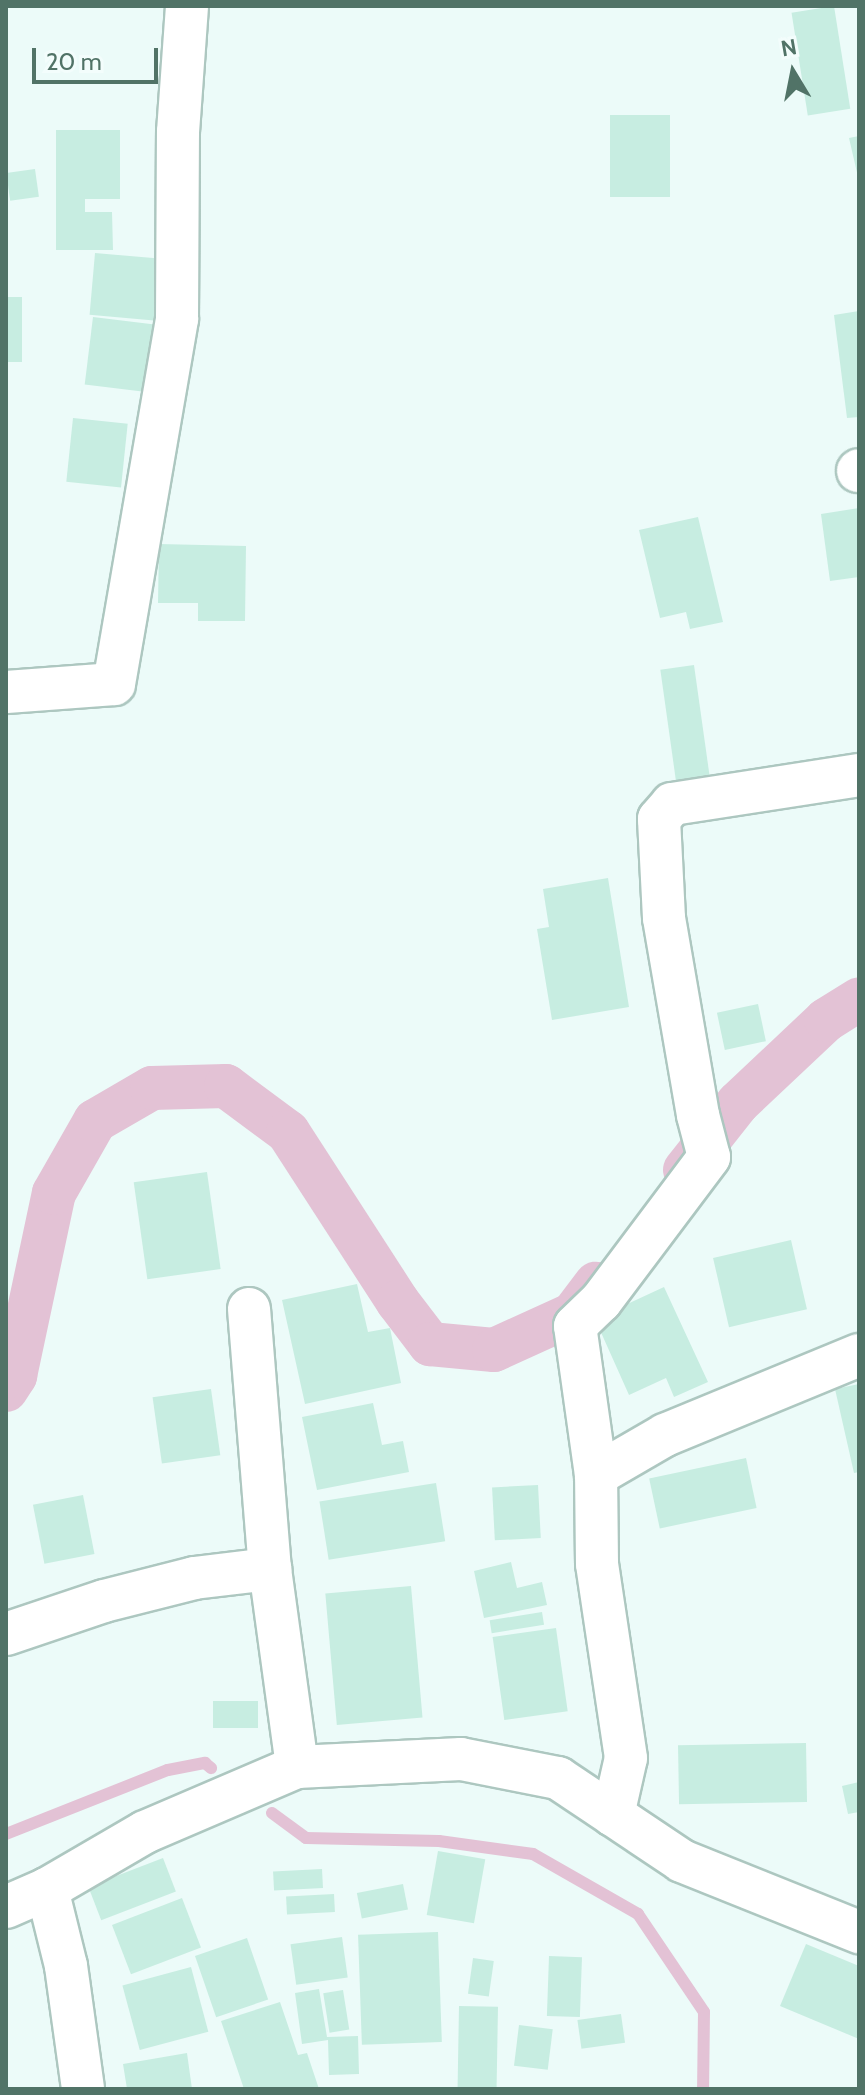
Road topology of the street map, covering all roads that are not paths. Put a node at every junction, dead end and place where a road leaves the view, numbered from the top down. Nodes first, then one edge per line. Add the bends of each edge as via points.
1 (187, 6) edge
2 (6, 692) edge
3 (859, 775) edge
4 (249, 1309) dead end
5 (859, 1355) edge
6 (596, 1475) junction
7 (270, 1569) junction
8 (6, 1634) edge
9 (297, 1767) junction
10 (613, 1815) junction
11 (47, 1889) junction
12 (6, 1907) edge
13 (859, 1932) edge
14 (83, 2089) edge

1 - 2 street via 178,132 177,319 114,684
3 - 6 street via 672,804 659,819 664,918 709,1157 601,1301 575,1326
4 - 7 street
5 - 6 street via 665,1435
6 - 10 street via 597,1564 626,1758
7 - 8 street via 194,1578
7 - 9 street
9 - 10 street via 461,1759 558,1778
9 - 11 street via 145,1832
10 - 13 street via 682,1861
11 - 12 street
11 - 14 street via 66,1966

